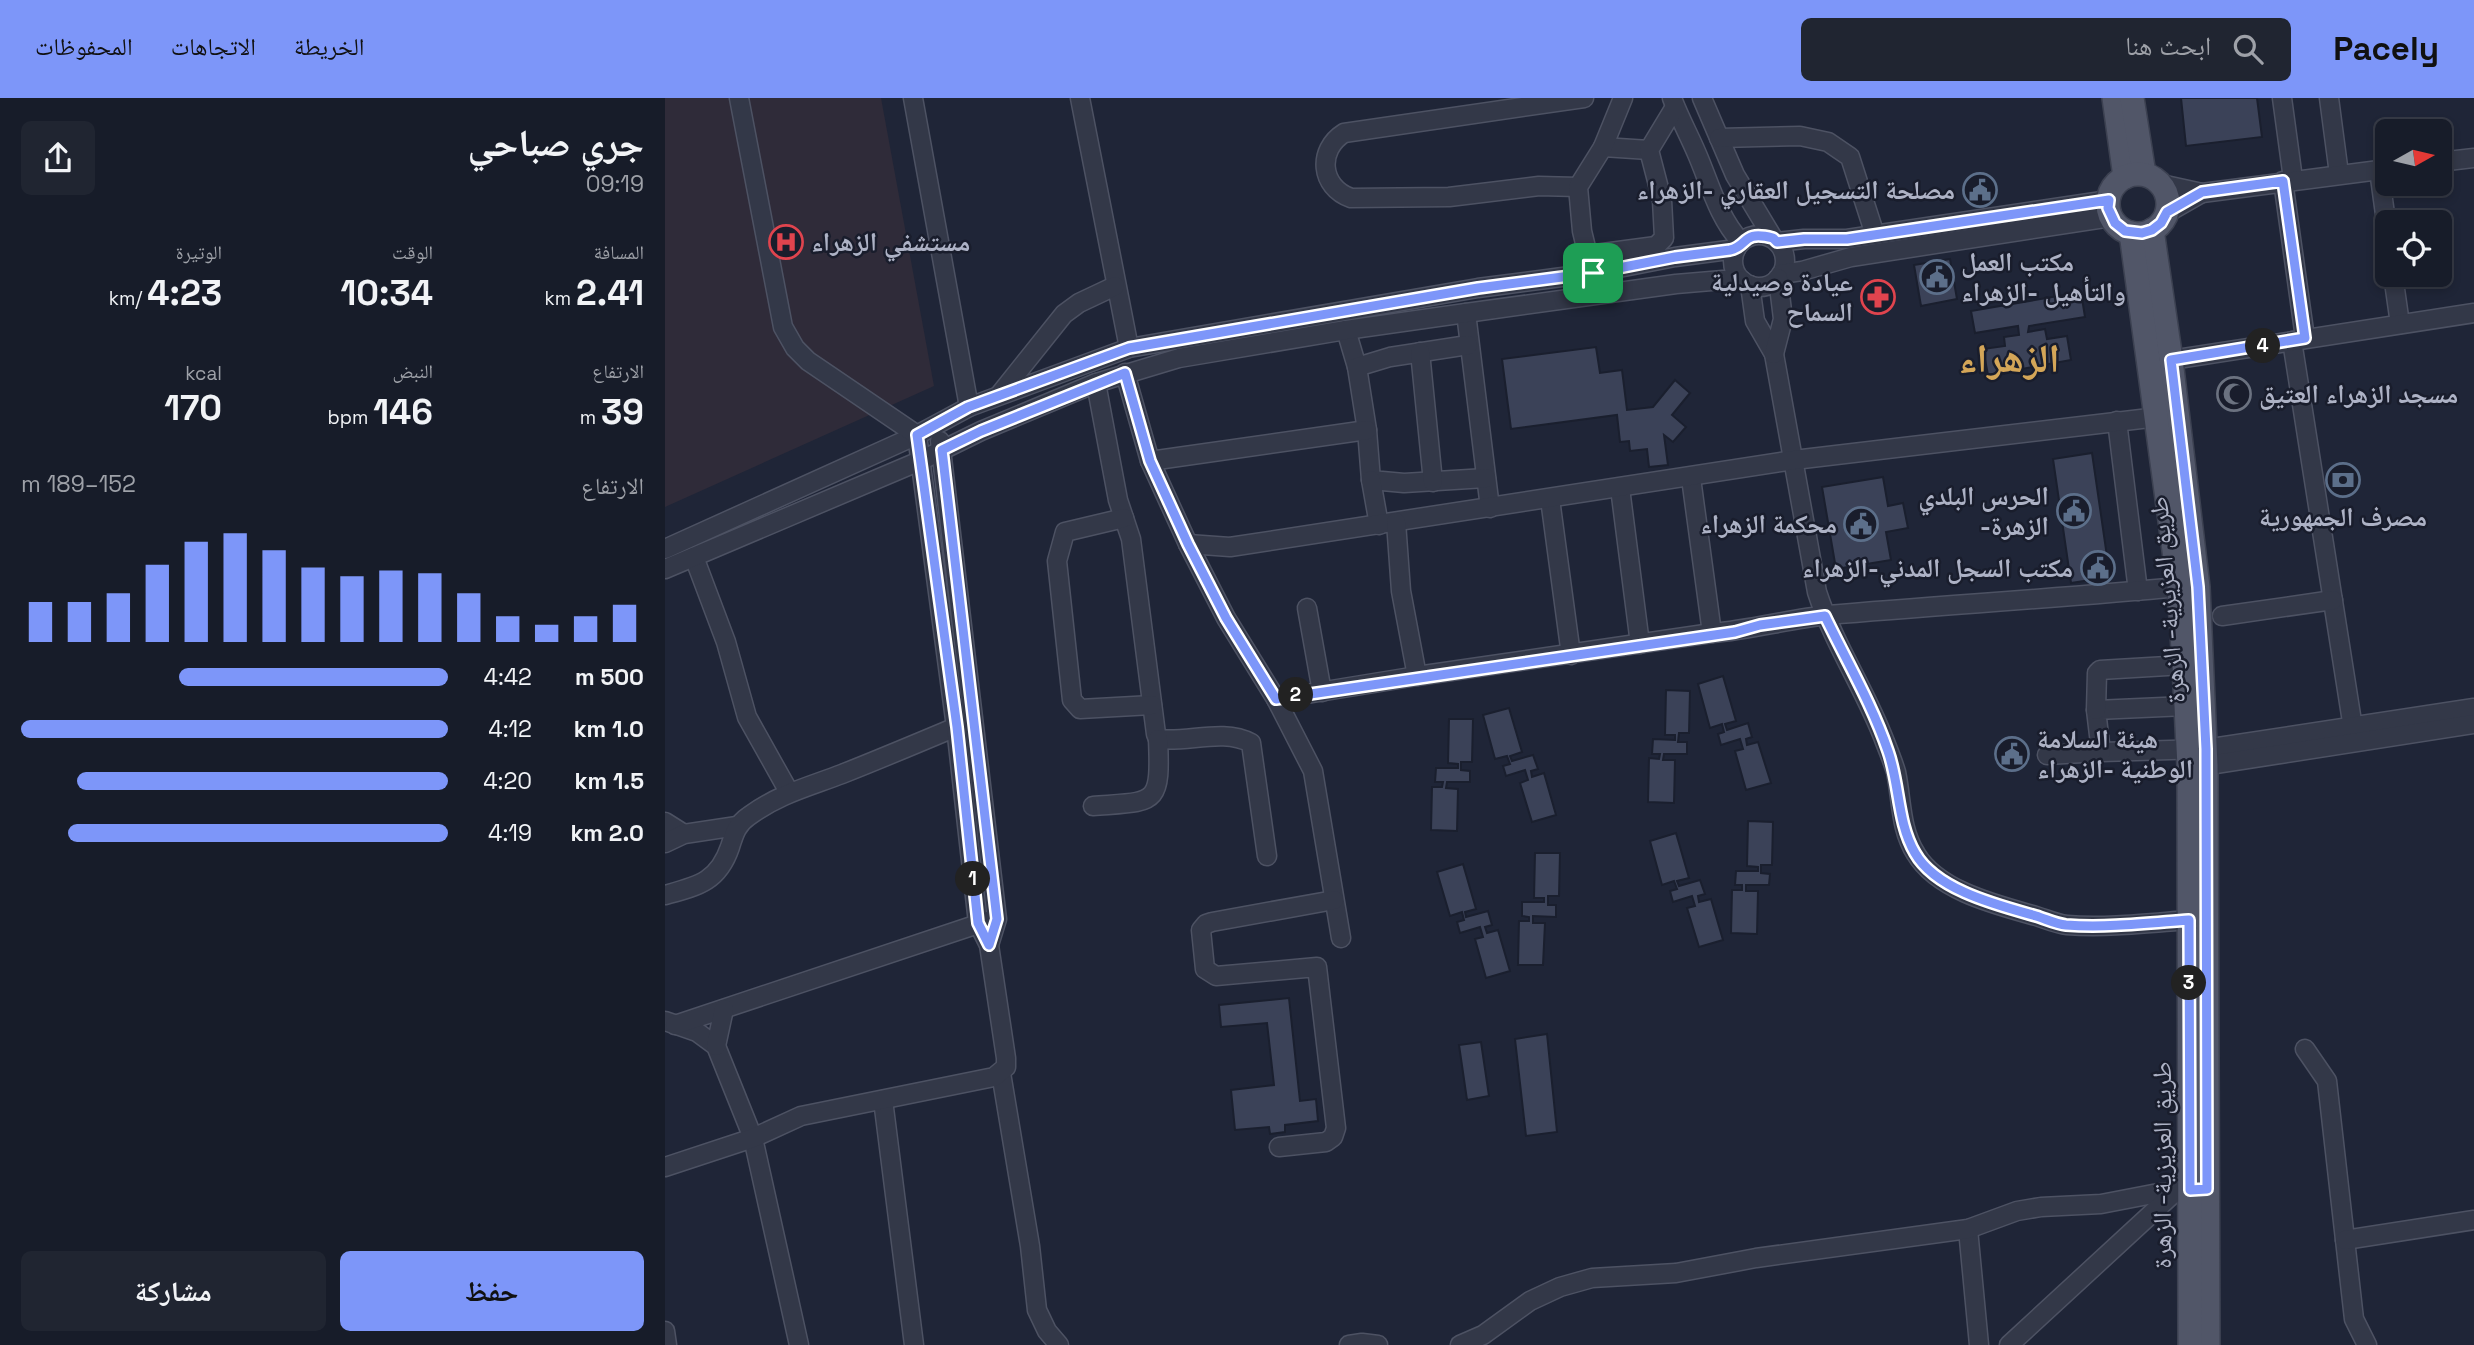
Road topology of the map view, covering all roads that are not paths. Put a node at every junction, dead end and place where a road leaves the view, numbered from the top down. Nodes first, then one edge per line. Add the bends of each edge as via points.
1 (739, 98) edge
2 (913, 98) edge
3 (1080, 98) edge
4 (1584, 98) edge
5 (1623, 98) edge
6 (1702, 98) edge
7 (2114, 98) edge
8 (2132, 98) edge
9 (2281, 98) edge
10 (2329, 98) edge
11 (1673, 103) edge
12 (1719, 138) junction
13 (1603, 147) junction
14 (1649, 150) junction
15 (2474, 159) edge
16 (2452, 161) edge
17 (2375, 170) edge
18 (2339, 174) junction
19 (2143, 178) junction
20 (2288, 180) junction
21 (1578, 187) junction
22 (2202, 192) junction
23 (2110, 208) junction
24 (2167, 212) junction
25 (2142, 232) junction
26 (1875, 235) junction
27 (1775, 240) junction
28 (1738, 246) junction
29 (1588, 254) junction
30 (1593, 273) junction
31 (1779, 276) junction
32 (1747, 283) junction
33 (1115, 286) junction
34 (2395, 287) edge
35 (1466, 313) junction
36 (2474, 313) edge
37 (2400, 324) junction
38 (1346, 330) junction
39 (2298, 340) junction
40 (1468, 345) junction
41 (1129, 348) junction
42 (1420, 352) junction
43 (1774, 354) junction
44 (2171, 360) junction
45 (1357, 366) junction
46 (1125, 373) junction
47 (1096, 383) junction
48 (999, 395) junction
49 (968, 407) junction
50 (2158, 416) junction
51 (2117, 421) junction
52 (937, 426) junction
53 (1367, 430) junction
54 (917, 435) junction
55 (942, 450) junction
56 (922, 460) junction
57 (1794, 460) junction
58 (1150, 461) junction
59 (1486, 478) junction
60 (1691, 478) junction
61 (1371, 480) junction
62 (1433, 482) junction
63 (1620, 488) junction
64 (1550, 499) junction
65 (1490, 508) junction
66 (1124, 518) junction
67 (1387, 523) junction
68 (1188, 544) junction
69 (665, 549) edge
70 (694, 557) junction
71 (665, 569) edge
72 (2179, 587) junction
73 (2138, 591) junction
74 (2333, 600) junction
75 (1307, 608) dead end
76 (1825, 616) junction
77 (2222, 616) dead end
78 (1712, 633) junction
79 (1640, 645) junction
80 (1571, 655) junction
81 (2184, 665) junction
82 (1417, 676) junction
83 (1322, 692) junction
84 (1276, 699) junction
85 (1152, 705) junction
86 (2186, 706) junction
87 (2474, 708) edge
88 (2097, 710) junction
89 (2474, 724) edge
90 (957, 727) junction
91 (2353, 728) junction
92 (1158, 739) junction
93 (2101, 752) junction
94 (2047, 755) dead end
95 (2197, 758) junction
96 (789, 792) junction
97 (1093, 806) dead end
98 (665, 822) edge
99 (737, 826) junction
100 (684, 834) junction
101 (665, 843) edge
102 (1267, 856) dead end
103 (665, 895) edge
104 (1334, 900) junction
105 (997, 919) junction
106 (2189, 920) junction
107 (978, 923) junction
108 (1341, 938) dead end
109 (989, 945) junction
110 (724, 1009) junction
111 (669, 1024) edge
112 (716, 1046) junction
113 (2305, 1049) dead end
114 (1002, 1073) junction
115 (883, 1100) junction
116 (753, 1138) junction
117 (1279, 1147) dead end
118 (665, 1167) edge
119 (2191, 1190) junction
120 (2474, 1220) edge
121 (1968, 1229) junction
122 (2345, 1240) junction
123 (665, 1331) edge
124 (1491, 1338) edge
125 (667, 1345) edge
126 (799, 1345) edge
127 (914, 1345) edge
128 (1059, 1345) edge
129 (1349, 1345) edge
130 (1378, 1345) edge
131 (1460, 1345) edge
132 (1979, 1345) edge
133 (2009, 1345) edge
134 (2190, 1345) edge
135 (2208, 1345) edge
136 (2367, 1345) edge

1 - 54 street via 783,327 808,361
2 - 49 street
3 - 33 street
4 - 21 street via 1344,133 1332,141 1326,156 1331,185 1352,198 1449,197 1539,186
5 - 13 street
6 - 12 street
7 - 19 main road
8 - 19 main road
9 - 20 street
10 - 18 street
11 - 14 street
11 - 28 street
12 - 26 street via 1800,136 1828,142 1850,157
12 - 27 street via 1735,175
13 - 14 street
13 - 21 street
14 - 29 street via 1662,200 1664,238 1656,246
15 - 16 street
17 - 18 street
18 - 20 street
19 - 22 street
19 - 23 main road via 2114,186
19 - 24 main road via 2166,193
20 - 22 street
20 - 39 street
21 - 29 street
22 - 24 street
23 - 25 main road via 2120,227
23 - 26 street
23 - 31 street via 1851,257
24 - 25 main road via 2161,223
25 - 44 main road, طريق العزيزية- الزهرة
25 - 50 main road, طريق العزيزية- الزهرة
26 - 27 street
27 - 28 street via 1752,236
27 - 31 street via 1784,257
28 - 30 street
28 - 32 street via 1734,266
29 - 30 street
30 - 41 street via 1478,288
31 - 32 street via 1762,286
31 - 43 street via 1783,319
32 - 35 street via 1676,284
32 - 43 street via 1755,320
33 - 41 street
33 - 48 street via 1064,314
34 - 37 street
35 - 38 street
35 - 40 street
36 - 37 street
37 - 39 street
38 - 45 street
38 - 46 street via 1179,358
39 - 44 street
39 - 74 street
40 - 42 street
40 - 59 street
41 - 48 street
42 - 45 street
42 - 62 street
43 - 57 street
44 - 95 main road, طريق العزيزية- الزهرة via 2198,587
45 - 53 street
46 - 47 street
46 - 58 street
47 - 55 street
47 - 66 street
48 - 49 street
49 - 52 street
50 - 51 street
50 - 72 main road, طريق العزيزية- الزهرة
51 - 57 street
51 - 73 street
52 - 54 street
52 - 55 street
53 - 58 street
53 - 61 street
54 - 56 street
54 - 69 street
55 - 56 street
55 - 105 street
56 - 70 street
56 - 90 street
57 - 60 street
57 - 76 street
58 - 68 street
59 - 62 street
59 - 65 street
60 - 63 street
60 - 78 street
61 - 62 street
61 - 67 street
63 - 64 street
63 - 79 street
64 - 65 street
64 - 80 street
65 - 67 street
66 - 85 street via 1131,539
66 - 85 street via 1065,532 1062,538 1057,561 1072,700 1080,709
67 - 68 street via 1230,547
67 - 82 street
68 - 84 street
70 - 71 street
70 - 96 street via 726,642 747,717
72 - 73 street
72 - 81 main road, طريق العزيزية- الزهرة
73 - 76 street
74 - 77 street
74 - 91 street
75 - 83 street
76 - 78 street
76 - 106 street via 1878,722 1896,773 1905,831 1931,873 1977,897 2063,924
78 - 79 street
79 - 80 street
80 - 82 street
81 - 86 main road, طريق العزيزية- الزهرة
81 - 88 street via 2100,670
82 - 83 street
83 - 84 street
84 - 104 street via 1314,771
85 - 92 street
86 - 88 street
86 - 95 main road, طريق العزيزية- الزهرة
87 - 91 street
88 - 93 street
89 - 95 street
90 - 96 street
90 - 107 street
91 - 95 street
92 - 97 street via 1160,774 1153,796
92 - 102 street via 1198,736 1251,743
93 - 94 street
93 - 95 street
95 - 106 main road, طريق العزيزية- الزهرة
95 - 119 main road, طريق العزيزية- الزهرة
96 - 99 street
98 - 100 street
99 - 100 street
99 - 103 street via 726,859 712,878
100 - 101 street
104 - 108 street
104 - 117 street via 1212,922 1201,930 1205,969 1216,976 1317,967 1336,1128 1326,1142
105 - 107 street
105 - 109 street
106 - 119 main road, طريق العزيزية- الزهرة
107 - 109 street
107 - 110 street
109 - 114 street via 1006,1058
110 - 111 street
110 - 112 street
111 - 112 street via 697,1032
112 - 116 street
113 - 122 street via 2327,1081
114 - 115 street
114 - 128 street via 1037,1310
115 - 116 street via 801,1116
115 - 127 street
116 - 118 street
116 - 126 street
119 - 121 street via 2029,1209
119 - 133 street
119 - 134 main road, طريق العزيزية- الزهرة
119 - 135 main road, طريق العزيزية- الزهرة
120 - 122 street
121 - 124 street via 1677,1273 1592,1278 1529,1301
121 - 132 street
122 - 136 street via 2354,1319
123 - 125 street
124 - 131 street
129 - 130 street

